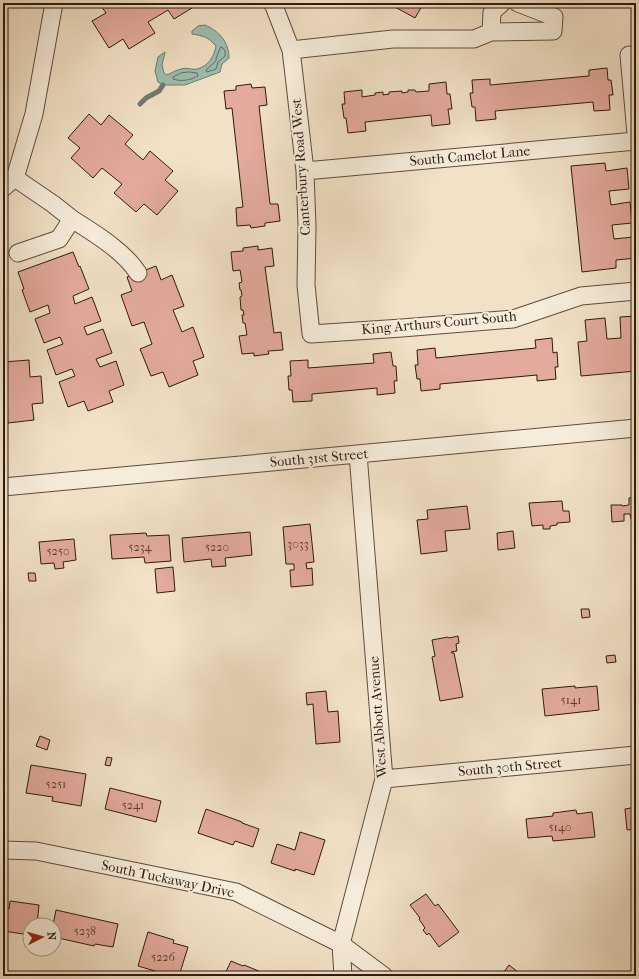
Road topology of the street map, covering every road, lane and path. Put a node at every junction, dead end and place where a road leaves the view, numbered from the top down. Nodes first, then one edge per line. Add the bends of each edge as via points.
1 (54, 3) edge
2 (272, 3) edge
3 (502, 3) edge
4 (518, 3) edge
5 (491, 32) junction
6 (291, 50) junction
7 (629, 55) dead end
8 (636, 134) edge
9 (636, 141) edge
10 (305, 171) junction
11 (9, 183) edge
12 (72, 219) junction
13 (18, 253) dead end
14 (138, 273) dead end
15 (636, 291) edge
16 (311, 334) joint
17 (636, 428) edge
18 (358, 454) junction
19 (3, 487) edge
20 (636, 755) edge
21 (384, 779) junction
22 (3, 850) edge
23 (341, 944) junction
24 (343, 976) edge
25 (384, 976) edge

1 - 11 street via 34,114
2 - 6 street, Canterbury Road West
3 - 5 street via 492,12
4 - 5 street via 554,17 553,31
5 - 6 street via 474,39 393,39
6 - 10 street, Canterbury Road West
7 - 8 street
9 - 10 street, South Camelot Lane
10 - 16 street, Canterbury Road West via 306,285
11 - 12 street via 53,204
12 - 13 street via 59,239
12 - 14 street via 102,238 132,264
15 - 16 street, King Arthurs Court South via 581,296 513,319
17 - 18 street, South 31st Street
18 - 19 street, South 31st Street
18 - 21 street, West Abbott Avenue
20 - 21 street, South 30th Street
21 - 23 street, West Abbott Avenue
22 - 23 street, South Tuckaway Drive via 36,851 236,892
23 - 24 street, West Abbott Avenue
23 - 25 street, South Tuckaway Drive

